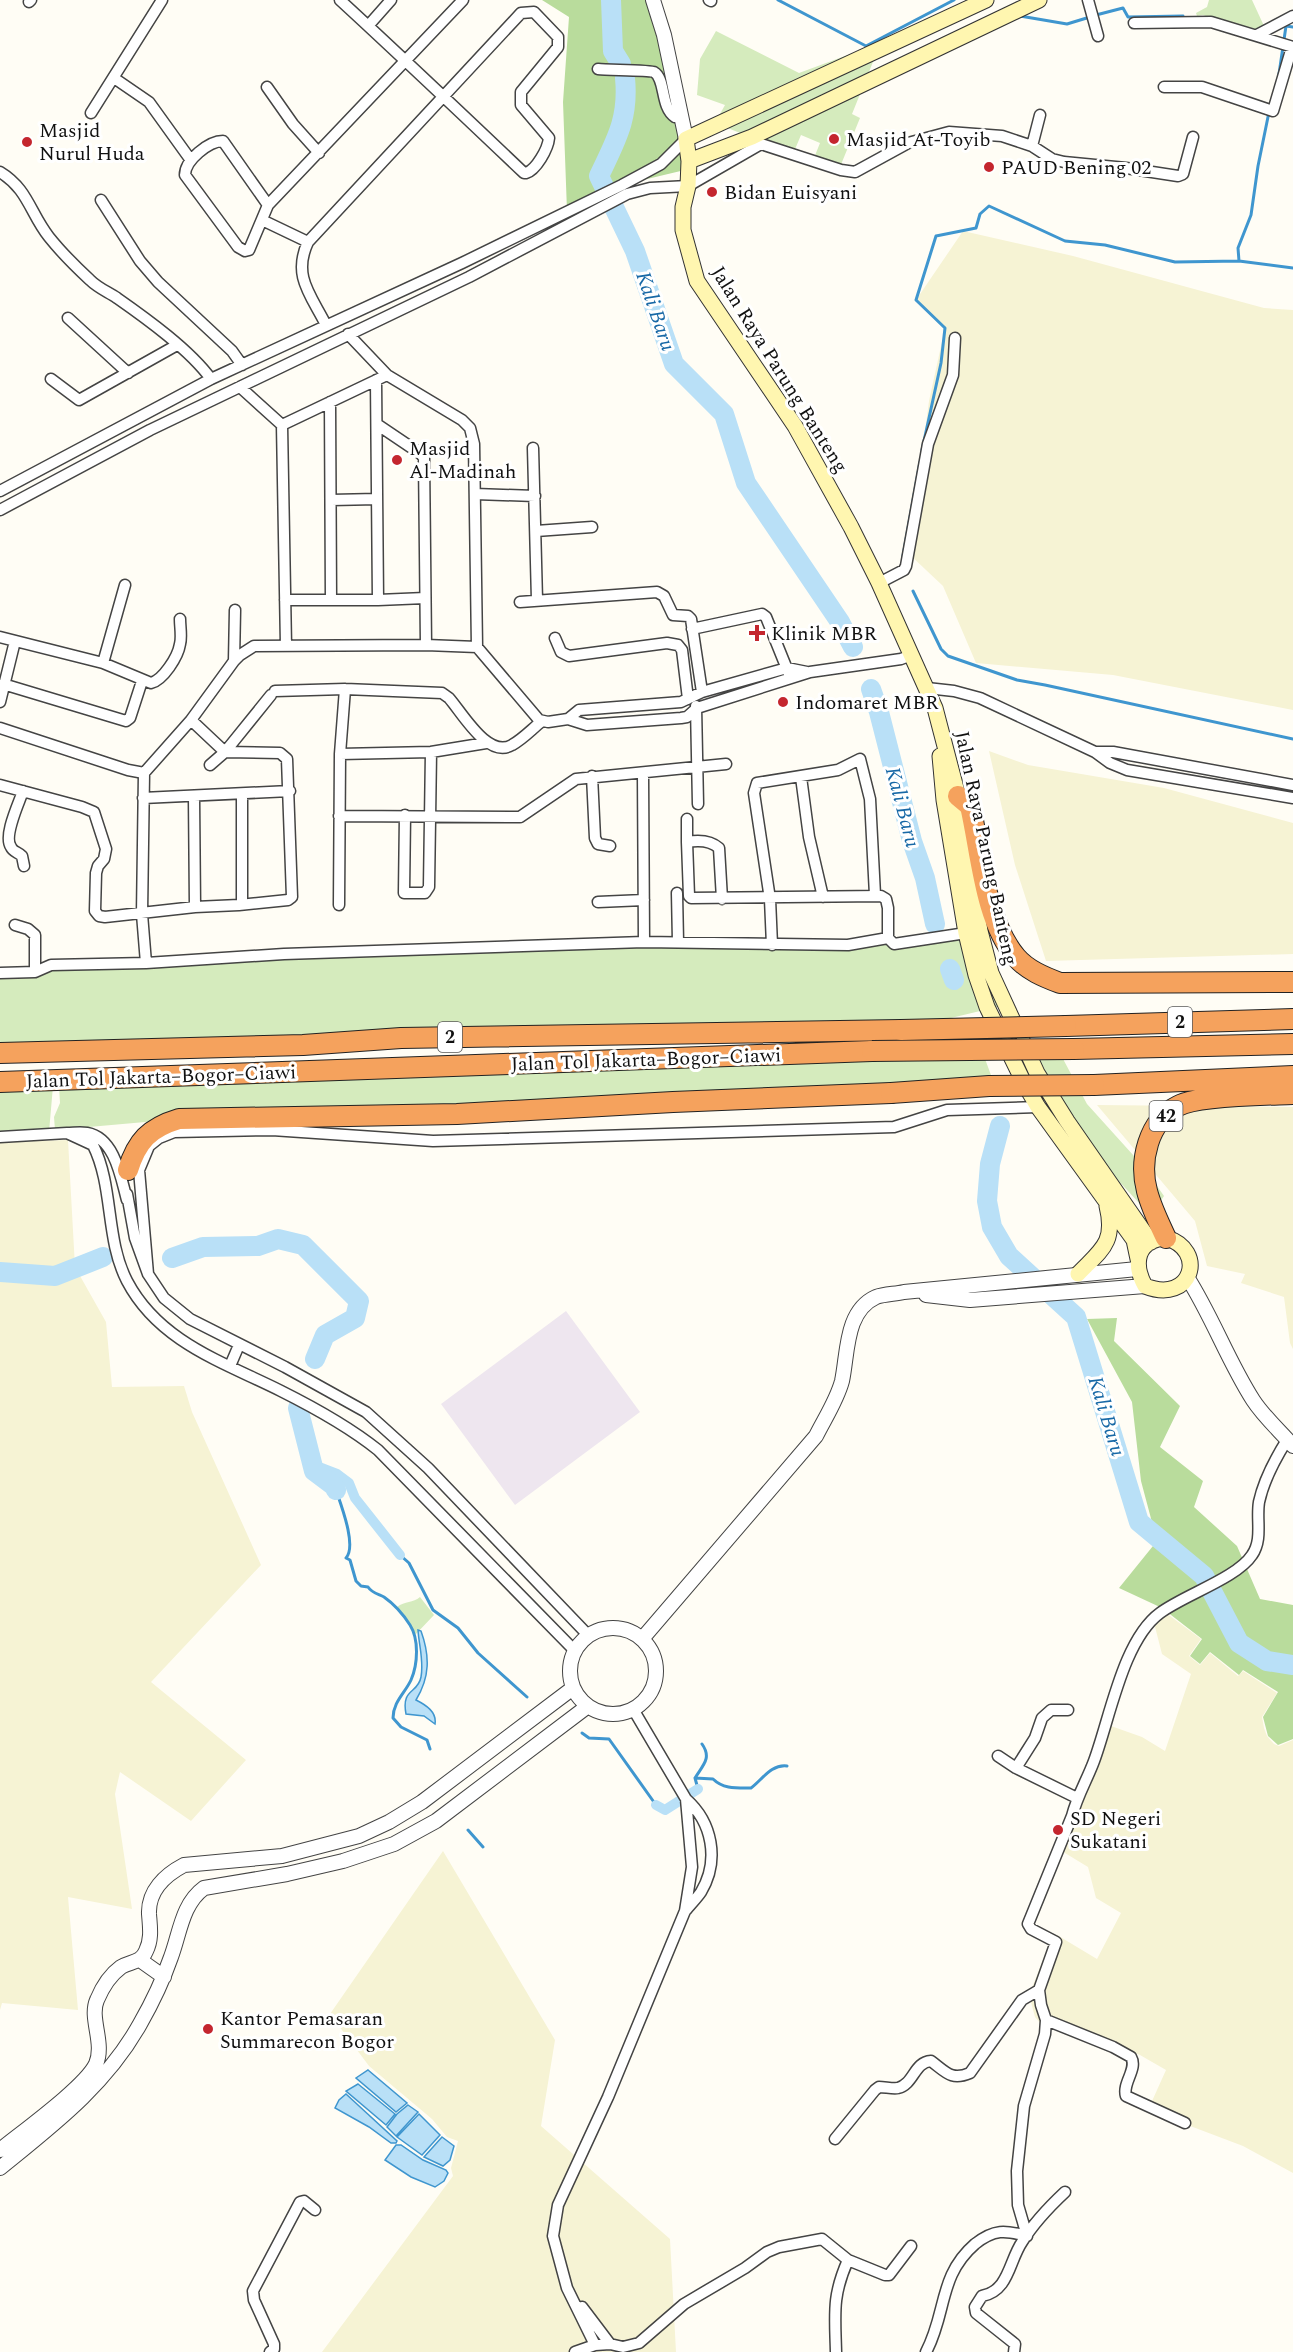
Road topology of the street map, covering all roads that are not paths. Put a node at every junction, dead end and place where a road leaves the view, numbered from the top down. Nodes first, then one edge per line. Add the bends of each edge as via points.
1 (162, 0) edge
2 (340, 0) edge
3 (391, 0) edge
4 (463, 0) edge
5 (653, 0) edge
6 (986, 0) edge
7 (1039, 0) edge
8 (1089, 1) edge
9 (1293, 16) edge
10 (1134, 23) dead end
11 (368, 26) junction
12 (1257, 35) junction
13 (1098, 36) dead end
14 (1288, 46) edge
15 (405, 60) junction
16 (598, 69) dead end
17 (114, 78) junction
18 (267, 87) dead end
19 (1164, 87) dead end
20 (443, 97) junction
21 (91, 113) dead end
22 (681, 115) junction
23 (1040, 115) dead end
24 (1193, 137) dead end
25 (686, 139) junction
26 (757, 141) junction
27 (1032, 146) junction
28 (319, 153) junction
29 (190, 159) junction
30 (689, 161) junction
31 (0, 172) edge
32 (688, 186) junction
33 (624, 190) junction
34 (101, 200) dead end
35 (268, 205) junction
36 (594, 205) junction
37 (262, 220) junction
38 (308, 242) junction
39 (462, 263) junction
40 (469, 277) junction
41 (68, 318) dead end
42 (326, 325) junction
43 (348, 334) junction
44 (955, 338) dead end
45 (177, 345) junction
46 (242, 365) junction
47 (128, 373) junction
48 (387, 375) junction
49 (51, 379) dead end
50 (211, 379) junction
51 (376, 380) junction
52 (240, 387) junction
53 (330, 402) junction
54 (143, 414) junction
55 (282, 425) junction
56 (378, 425) junction
57 (150, 430) junction
58 (533, 448) dead end
59 (0, 491) edge
60 (474, 494) junction
61 (535, 496) junction
62 (377, 499) junction
63 (331, 500) junction
64 (0, 510) edge
65 (592, 527) dead end
66 (536, 531) junction
67 (879, 583) junction
68 (125, 585) dead end
69 (425, 598) junction
70 (285, 600) junction
71 (331, 600) junction
72 (378, 600) junction
73 (537, 600) junction
74 (520, 602) dead end
75 (235, 610) dead end
76 (180, 620) dead end
77 (692, 629) junction
78 (0, 637) edge
79 (555, 638) dead end
80 (15, 641) junction
81 (426, 645) junction
82 (286, 646) junction
83 (477, 647) junction
84 (907, 657) junction
85 (234, 661) junction
86 (103, 663) junction
87 (788, 674) junction
88 (142, 681) junction
89 (3, 684) junction
90 (927, 688) junction
91 (345, 689) junction
92 (696, 699) junction
93 (0, 702) edge
94 (568, 719) junction
95 (190, 720) junction
96 (543, 721) junction
97 (0, 728) edge
98 (486, 743) junction
99 (225, 752) junction
100 (431, 752) junction
101 (1095, 752) junction
102 (340, 754) junction
103 (726, 764) dead end
104 (210, 765) dead end
105 (698, 768) junction
106 (144, 773) junction
107 (643, 774) junction
108 (592, 776) junction
109 (801, 777) junction
110 (0, 785) edge
111 (1293, 785) edge
112 (23, 791) junction
113 (290, 791) junction
114 (242, 795) junction
115 (194, 797) junction
116 (143, 798) junction
117 (951, 798) junction
118 (1293, 798) edge
119 (698, 804) dead end
120 (405, 815) junction
121 (429, 815) junction
122 (339, 816) junction
123 (687, 819) dead end
124 (687, 842) junction
125 (610, 846) dead end
126 (24, 866) dead end
127 (676, 893) dead end
128 (875, 895) junction
129 (823, 897) junction
130 (722, 899) junction
131 (770, 899) junction
132 (644, 900) junction
133 (598, 902) dead end
134 (239, 905) junction
135 (339, 905) dead end
136 (195, 907) junction
137 (142, 914) junction
138 (15, 926) dead end
139 (960, 934) junction
140 (891, 941) junction
141 (644, 942) junction
142 (678, 942) junction
143 (772, 945) junction
144 (146, 963) junction
145 (35, 972) junction
146 (0, 973) edge
147 (1293, 982) edge
148 (1293, 1019) edge
149 (1293, 1044) edge
150 (0, 1053) edge
151 (1293, 1076) edge
152 (0, 1082) edge
153 (1293, 1094) edge
154 (1038, 1107) junction
155 (67, 1133) junction
156 (0, 1137) edge
157 (128, 1170) joint
158 (1106, 1199) junction
159 (127, 1200) junction
160 (1158, 1240) junction
161 (1137, 1264) junction
162 (148, 1274) junction
163 (1072, 1275) junction
164 (1187, 1276) junction
165 (1145, 1286) junction
166 (904, 1292) junction
167 (239, 1345) junction
168 (230, 1366) junction
169 (1290, 1443) edge
170 (588, 1635) junction
171 (642, 1639) junction
172 (575, 1651) junction
173 (573, 1688) junction
174 (588, 1706) junction
175 (633, 1709) junction
176 (1068, 1710) dead end
177 (998, 1756) dead end
178 (1016, 1768) junction
179 (686, 1798) junction
180 (1077, 1798) junction
181 (690, 1846) junction
182 (712, 1847) junction
183 (685, 1911) junction
184 (141, 1960) junction
185 (164, 1977) junction
186 (1040, 1990) junction
187 (1046, 2020) junction
188 (101, 2068) junction
189 (1185, 2122) dead end
190 (835, 2139) dead end
191 (0, 2150) edge
192 (0, 2168) edge
193 (1065, 2192) dead end
194 (315, 2210) dead end
195 (1027, 2236) junction
196 (910, 2246) dead end
197 (848, 2260) junction
198 (567, 2288) junction
199 (610, 2344) junction
200 (595, 2345) junction
201 (270, 2352) edge
202 (575, 2352) edge
203 (836, 2352) edge
204 (926, 2352) edge
205 (1014, 2352) edge

1 - 17 street
2 - 11 street
3 - 11 street
4 - 15 street
5 - 22 street, Jalan Raya Parung Banteng
6 - 25 main road
7 - 26 main road
8 - 13 street
9 - 12 street
10 - 12 street via 1211,22
11 - 15 street
12 - 14 street
14 - 19 street via 1275,109 1267,111 1202,87
15 - 20 street
15 - 28 street
16 - 22 street via 655,72 669,112 675,117
17 - 21 street
17 - 29 street via 149,102
18 - 28 street
20 - 20 street via 522,12 536,13 558,37 558,47 519,97 521,105 549,138 529,173 524,173
20 - 38 street
22 - 25 street, Jalan Raya Parung Banteng
23 - 27 street
24 - 27 street via 1181,176 1064,162
25 - 30 main road, Jalan Raya Parung Banteng
25 - 33 street via 661,164
26 - 27 street via 855,172 908,143 949,132 1002,136
26 - 30 main road
26 - 32 street
28 - 35 street
29 - 35 street via 223,141
29 - 37 street via 185,175 239,248 250,249
30 - 32 main road, Jalan Raya Parung Banteng
31 - 45 street via 28,198 49,238 93,283
32 - 33 street
32 - 67 main road, Jalan Raya Parung Banteng via 683,230 697,281 795,426
33 - 36 street
34 - 46 street via 140,261
35 - 37 street
36 - 39 street
36 - 40 street
37 - 38 street
38 - 42 street via 301,273
39 - 40 street
39 - 42 street
40 - 43 street
41 - 47 street
42 - 46 street
43 - 48 street
43 - 52 street
44 - 67 street via 953,375 928,444 906,566
45 - 47 street
45 - 50 street
46 - 50 street
47 - 49 street via 79,400
48 - 51 street
48 - 60 street via 468,425 474,444
50 - 54 street
51 - 53 street
51 - 56 street
52 - 55 street
52 - 57 street
53 - 55 street
53 - 63 street
54 - 57 street
54 - 59 street
55 - 70 street
56 - 62 street
56 - 69 street via 424,457
57 - 64 street
58 - 61 street
60 - 61 street
60 - 83 street
61 - 66 street
62 - 63 street
62 - 72 street
63 - 71 street
65 - 66 street
66 - 73 street
67 - 84 main road, Jalan Raya Parung Banteng
68 - 86 street
69 - 72 street
69 - 81 street
70 - 71 street
70 - 82 street
71 - 72 street
73 - 74 street
73 - 77 street via 657,592 664,596 673,615 691,619
75 - 85 street
76 - 88 street via 180,644 173,660 158,681
77 - 87 street via 762,614
77 - 92 street
78 - 80 street
79 - 92 street via 561,652 569,656 667,643 678,645
80 - 86 street
80 - 89 street
81 - 82 street
81 - 83 street
82 - 85 street via 258,645
83 - 96 street
84 - 87 street
84 - 90 main road, Jalan Raya Parung Banteng
85 - 95 street
86 - 88 street
87 - 92 street
87 - 92 street
88 - 89 street via 126,722
89 - 93 street
90 - 101 street via 980,698
90 - 117 main road, Jalan Raya Parung Banteng via 935,708
91 - 98 street via 446,694
91 - 99 street via 273,693
91 - 102 street
92 - 94 street via 579,710
92 - 94 street via 687,717 681,718 587,725
92 - 105 street
94 - 96 street
95 - 99 street
95 - 106 street
96 - 98 street via 506,748
97 - 106 street
98 - 100 street
99 - 104 street
99 - 113 street via 285,755
100 - 102 street
100 - 121 street
101 - 111 street
101 - 118 street via 1127,770
102 - 122 street
103 - 105 street
105 - 107 street
105 - 119 street
106 - 116 street
107 - 108 street
107 - 132 street
108 - 121 street via 576,778 520,817
108 - 125 street via 595,838
109 - 128 street via 838,770 860,759 870,799
109 - 129 street
109 - 131 street via 757,783 754,788
110 - 112 street
112 - 126 street via 9,843 22,856
112 - 137 street via 92,811 106,849 96,873 96,914
113 - 114 street
113 - 134 street via 292,897
114 - 115 street
114 - 134 street
115 - 116 street
115 - 136 street
116 - 137 street
117 - 139 main road, Jalan Raya Parung Banteng
117 - 147 highway via 970,806 998,928 1016,957 1030,969 1060,983
117 - 160 main road, Jalan Raya Parung Banteng via 991,973 1037,1073 1067,1121
120 - 121 street
120 - 121 street via 403,889 407,895 425,893 429,888
120 - 122 street
122 - 135 street
123 - 124 street
124 - 130 street via 713,843 719,848
124 - 130 street via 689,896
127 - 142 street
128 - 129 street
128 - 140 street via 886,899
129 - 131 street
130 - 131 street
131 - 143 street
132 - 133 street
132 - 141 street
134 - 136 street
136 - 137 street
137 - 144 street
138 - 145 street via 35,935
139 - 140 street
139 - 154 main road, Jalan Raya Parung Banteng via 987,1007
140 - 143 street
141 - 142 street
141 - 144 street via 284,954
142 - 143 street
144 - 145 street via 51,965
145 - 146 street
148 - 150 highway, Jalan Tol Jakarta–Bogor–Ciawi / 2, bridge via 400,1038
149 - 152 highway, Jalan Tol Jakarta–Bogor–Ciawi / 2, bridge via 872,1051
151 - 157 highway, 42, bridge via 989,1086 457,1114 179,1119 145,1136 135,1149
153 - 160 highway, 42 via 1198,1100 1178,1106 1161,1120 1150,1136 1144,1163
154 - 158 main road, Jalan Raya Parung Banteng
154 - 162 street via 947,1110 894,1127 433,1141 272,1130 174,1132 150,1146 139,1170
155 - 156 street
155 - 159 street via 88,1133 103,1142 115,1160
155 - 168 street via 93,1144 101,1161 114,1248 127,1282 151,1317 190,1347
157 - 159 street
158 - 161 main road, Jalan Raya Parung Banteng via 1134,1240
158 - 163 main road via 1111,1221 1108,1242
159 - 162 street
160 - 161 main road via 1145,1246
160 - 164 main road via 1174,1240 1186,1252 1190,1268
161 - 163 street
161 - 165 main road
162 - 167 street via 164,1298 190,1319
163 - 166 street
164 - 165 main road via 1171,1291
164 - 169 street via 1254,1401
165 - 166 street via 970,1300
166 - 171 street via 876,1297 862,1308 850,1327 842,1382 816,1436
167 - 168 street
167 - 170 street via 345,1399 388,1430
168 - 172 street via 339,1421 378,1450
169 - 180 street via 1275,1458 1258,1512 1259,1535 1246,1563 1158,1613 1139,1634
170 - 171 street via 618,1628
170 - 172 street
171 - 175 street via 656,1670 650,1693
172 - 173 street via 570,1663
173 - 174 street
173 - 184 street via 422,1802 379,1827 282,1856 184,1865 170,1872 154,1890 149,1911 149,1943
174 - 175 street via 610,1714
174 - 185 street via 436,1821 394,1844 287,1874 204,1888 187,1907
175 - 179 street
176 - 178 street via 1051,1710 1042,1718 1035,1738
177 - 178 street
178 - 180 street
179 - 181 street
179 - 182 street via 697,1809
180 - 186 street via 1028,1924 1056,1942
181 - 182 street
181 - 183 street via 692,1867
182 - 183 street via 710,1870 701,1891
183 - 198 street via 608,2097 558,2205 553,2236
184 - 185 street
184 - 188 street via 123,1966 111,1976 96,2001
185 - 188 street via 140,2025
186 - 187 street
186 - 190 street via 1022,2000 970,2073 952,2076 931,2061 921,2063 906,2085 875,2090
187 - 189 street via 1131,2057 1134,2064 1126,2096
187 - 195 street via 1024,2106 1017,2171 1018,2205
188 - 191 street
188 - 192 street via 90,2092 73,2109
193 - 195 street
194 - 201 street via 300,2202 253,2291 274,2344
195 - 204 street via 1006,2230 988,2235 969,2249 950,2274 936,2330
195 - 205 street via 999,2289 982,2296 975,2307 976,2313 1015,2344
196 - 197 street via 885,2276
197 - 199 street via 822,2239 779,2247 684,2304 639,2343 623,2347
197 - 203 street via 835,2301
198 - 199 street
198 - 200 street
199 - 200 street
200 - 202 street

